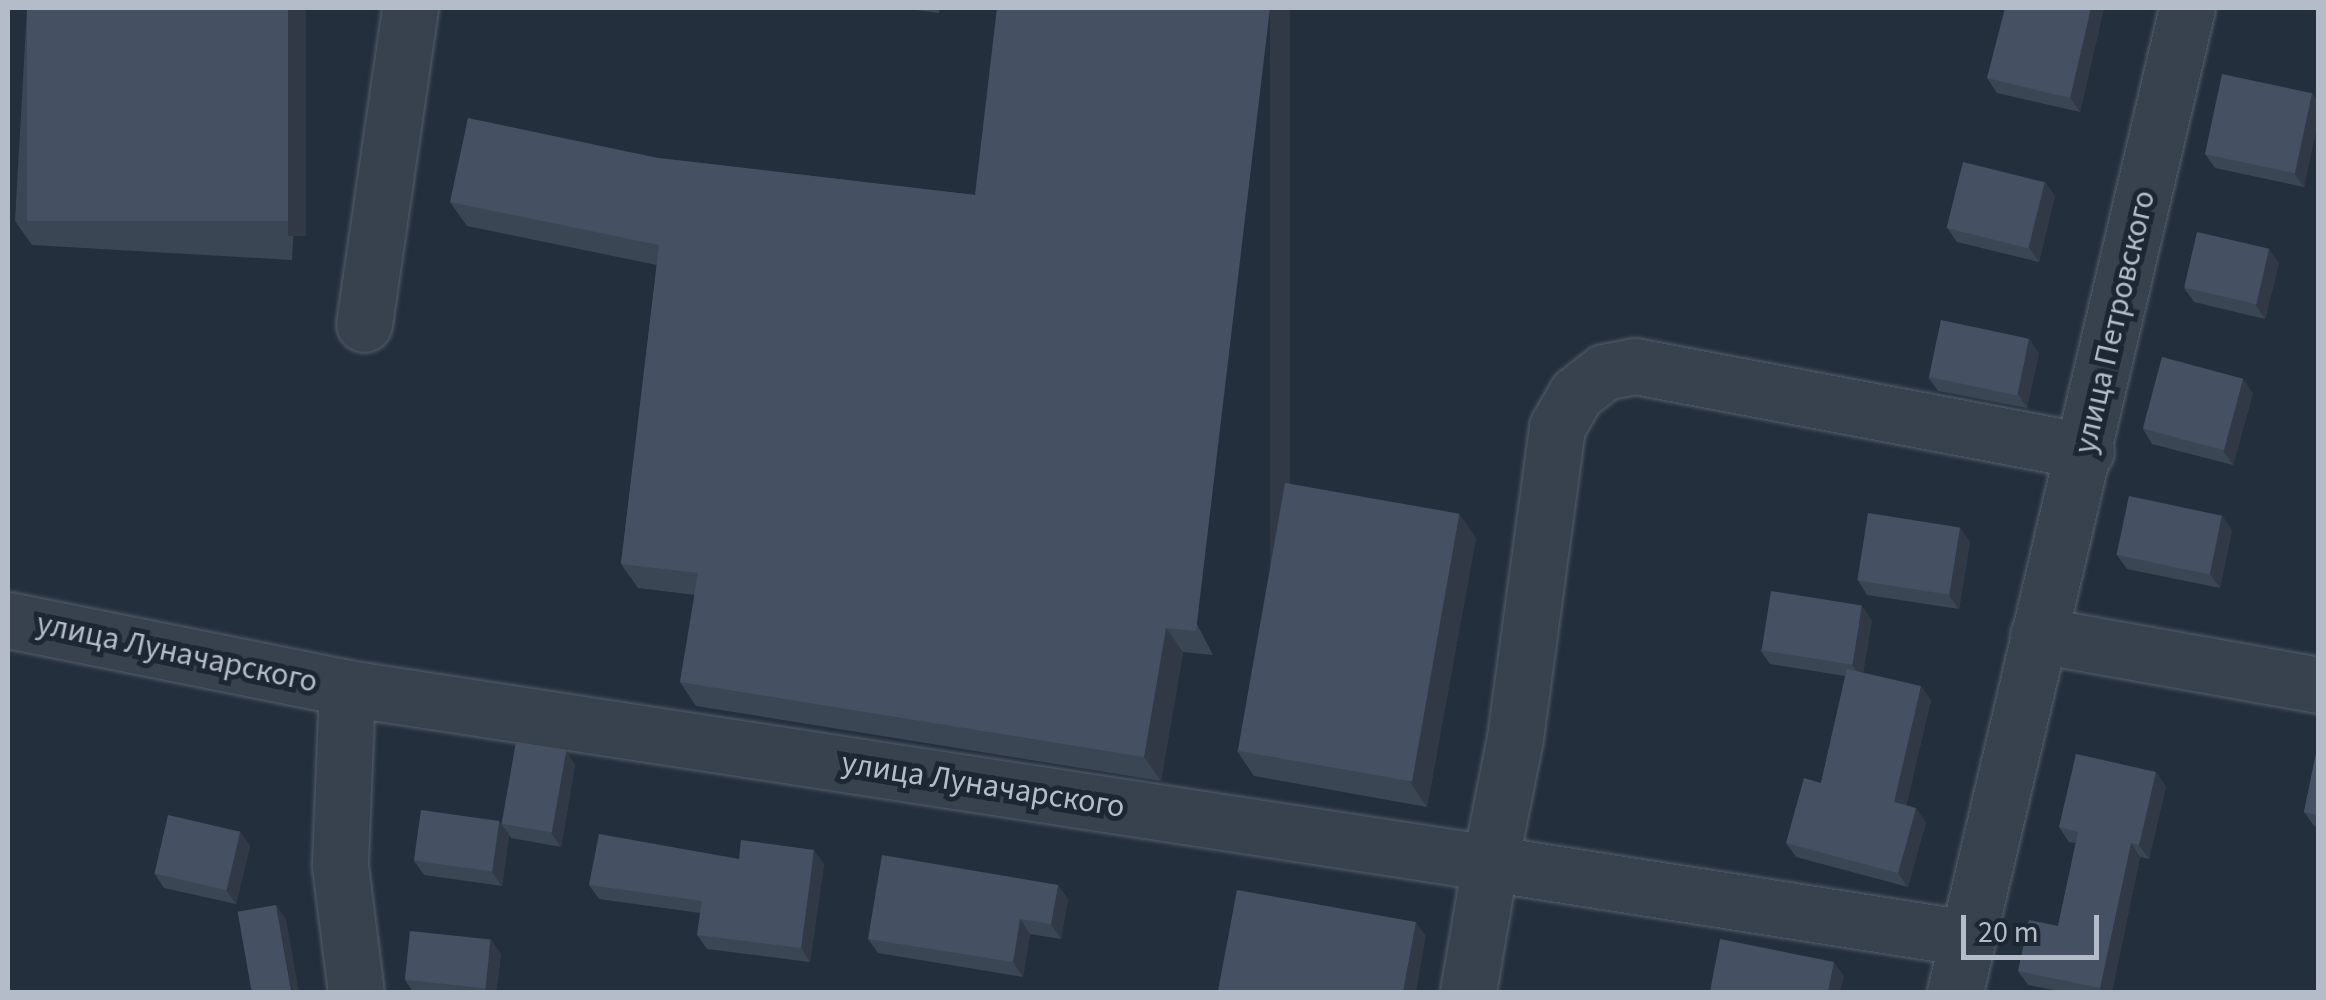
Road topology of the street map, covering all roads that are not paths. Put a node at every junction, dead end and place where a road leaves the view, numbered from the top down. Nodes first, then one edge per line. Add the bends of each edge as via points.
1 (410, 8) edge
2 (2187, 8) edge
3 (364, 324) dead end
4 (2086, 451) junction
5 (8, 620) edge
6 (2038, 635) junction
7 (2318, 685) edge
8 (347, 688) junction
9 (1490, 863) junction
10 (1967, 938) junction
11 (356, 992) edge
12 (1468, 992) edge
13 (1955, 992) edge

1 - 3 street
2 - 4 street, улица Петровского
4 - 6 street, улица Петровского
4 - 9 street via 1635,366 1604,372 1576,394 1557,427 1515,738
5 - 8 street, улица Луначарского
6 - 7 street
6 - 10 street, улица Петровского
8 - 9 street, улица Луначарского
8 - 11 street, улица Луначарского via 340,866
9 - 10 street, улица Луначарского
9 - 12 street
10 - 13 street, улица Петровского

